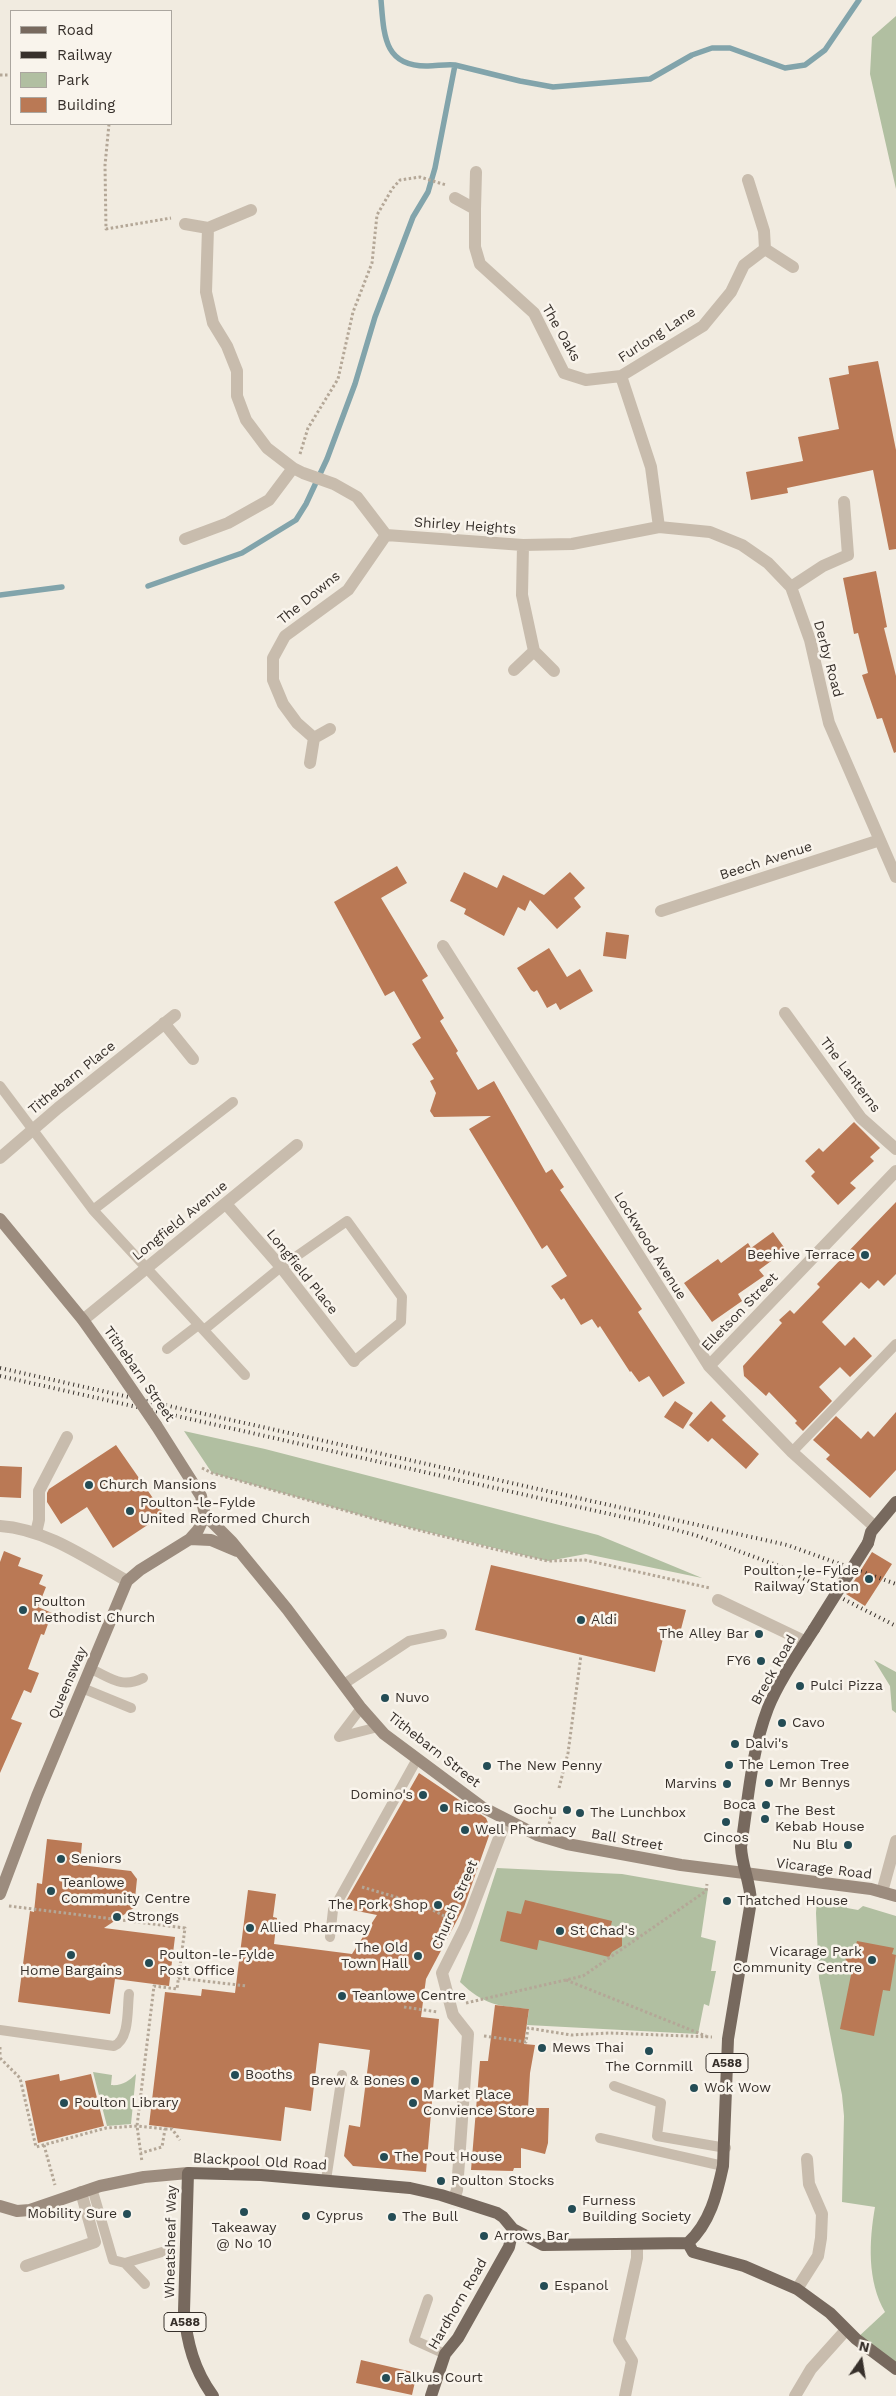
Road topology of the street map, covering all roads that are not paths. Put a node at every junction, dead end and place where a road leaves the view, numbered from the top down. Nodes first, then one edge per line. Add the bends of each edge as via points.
1 (476, 172) dead end
2 (748, 180) dead end
3 (455, 198) dead end
4 (251, 210) dead end
5 (475, 210) junction
6 (185, 224) road end
7 (208, 228) junction
8 (765, 249) junction
9 (793, 267) dead end
10 (621, 376) junction
11 (298, 470) junction
12 (844, 502) dead end
13 (659, 527) junction
14 (386, 535) junction
15 (185, 539) dead end
16 (523, 545) junction
17 (791, 588) junction
18 (534, 651) junction
19 (514, 670) dead end
20 (554, 671) dead end
21 (330, 728) dead end
22 (314, 738) junction
23 (310, 763) dead end
24 (880, 840) junction
25 (896, 876) edge
26 (661, 911) dead end
27 (443, 946) dead end
28 (785, 1013) dead end
29 (193, 1060) dead end
30 (0, 1086) edge
31 (233, 1102) dead end
32 (34, 1128) junction
33 (297, 1145) dead end
34 (896, 1150) edge
35 (0, 1158) edge
36 (896, 1171) edge
37 (226, 1204) junction
38 (93, 1210) junction
39 (0, 1219) edge
40 (280, 1266) junction
41 (147, 1268) junction
42 (83, 1320) junction
43 (201, 1327) junction
44 (896, 1344) edge
45 (167, 1349) dead end
46 (354, 1361) joint
47 (709, 1366) junction
48 (245, 1375) dead end
49 (67, 1437) dead end
50 (792, 1452) junction
51 (893, 1510) edge
52 (205, 1515) junction
53 (0, 1526) edge
54 (875, 1527) junction
55 (36, 1533) junction
56 (190, 1539) junction
57 (241, 1553) junction
58 (127, 1582) junction
59 (718, 1600) dead end
60 (442, 1634) dead end
61 (806, 1642) junction
62 (90, 1669) junction
63 (143, 1678) dead end
64 (344, 1684) junction
65 (82, 1688) junction
66 (131, 1708) dead end
67 (362, 1708) junction
68 (378, 1727) junction
69 (417, 1759) junction
70 (506, 1820) junction
71 (896, 1841) edge
72 (748, 1875) junction
73 (882, 1892) junction
74 (0, 1894) edge
75 (896, 1896) edge
76 (330, 1937) dead end
77 (129, 1994) dead end
78 (0, 2030) edge
79 (342, 2075) dead end
80 (614, 2086) dead end
81 (600, 2138) dead end
82 (726, 2148) junction
83 (807, 2159) dead end
84 (723, 2166) junction
85 (188, 2173) junction
86 (326, 2180) junction
87 (87, 2190) junction
88 (454, 2199) junction
89 (0, 2206) edge
90 (513, 2229) junction
91 (688, 2243) junction
92 (636, 2245) junction
93 (162, 2252) dead end
94 (125, 2263) junction
95 (26, 2266) dead end
96 (146, 2284) dead end
97 (797, 2289) junction
98 (428, 2299) dead end
99 (846, 2330) junction
100 (445, 2354) junction
101 (896, 2369) edge
102 (213, 2396) edge
103 (431, 2396) edge
104 (625, 2396) edge
105 (794, 2396) edge

1 - 5 street, The Oaks
2 - 8 street via 764,231
3 - 5 street
4 - 7 street
5 - 10 street, The Oaks via 475,247 480,264 534,313 564,372 586,380
6 - 7 street
7 - 11 street via 206,292 213,323 237,370 238,396 246,420 267,448
8 - 9 street
8 - 10 street, Furlong Lane via 744,265 731,292 703,326
10 - 13 street via 652,467
11 - 14 street via 334,484 357,498
11 - 15 street via 269,500 228,523
12 - 17 street via 848,556 823,566
13 - 16 street, Shirley Heights via 572,544
13 - 17 street, Derby Road via 710,532 742,545 768,563
14 - 16 street, Shirley Heights
14 - 22 street, The Downs via 348,590 284,636 273,658 273,680 284,704 297,724
16 - 18 street via 522,595
17 - 24 street, Derby Road via 810,640 830,723
18 - 19 street
18 - 20 street
21 - 22 street
22 - 23 street
24 - 25 street, Derby Road
24 - 26 street, Beech Avenue
27 - 47 street, Lockwood Avenue
28 - 34 street, The Lanterns via 861,1118
29 - 32 street, Tithebarn Place via 169,1019
30 - 32 lane
31 - 38 lane
32 - 35 street, Tithebarn Place
32 - 38 lane
33 - 37 street, Longfield Avenue
36 - 47 street, Elletson Street
37 - 40 street, Longfield Place
37 - 41 street, Longfield Avenue
38 - 41 lane
39 - 42 main road, Tithebarn Street
40 - 43 lane
40 - 46 street, Longfield Place
40 - 46 lane via 347,1221 402,1297 401,1322
41 - 42 street, Longfield Avenue
41 - 43 lane
42 - 52 main road, Tithebarn Street, bridge via 177,1456 201,1496
43 - 45 lane
43 - 48 lane
44 - 50 lane
47 - 50 street, Lockwood Avenue
49 - 55 street via 39,1490
50 - 54 street, Lockwood Avenue
51 - 54 main road, Breck Road / A588
52 - 56 main road, Queensway
52 - 57 main road, Tithebarn Street
53 - 55 street
54 - 61 main road, Breck Road / A588, bridge
55 - 58 street
56 - 57 main road, Tithebarn Street via 211,1540
56 - 58 main road, Queensway via 140,1570
57 - 64 main road, Tithebarn Street
58 - 62 main road, Queensway
59 - 61 street
60 - 64 lane via 409,1641
61 - 72 main road, Breck Road / A588 via 769,1707 761,1730 741,1846 741,1858
62 - 63 lane via 122,1683 131,1684
62 - 65 main road, Queensway
64 - 67 main road, Tithebarn Street
65 - 66 lane
65 - 74 main road, Queensway
67 - 68 main road, Tithebarn Street
67 - 68 lane via 340,1737
68 - 69 main road, Tithebarn Street
69 - 70 main road, Tithebarn Street
69 - 76 lane via 333,1910
70 - 72 main road, Ball Street via 537,1835 567,1844 628,1857
70 - 88 street, Church Street via 465,1928 442,1973 452,2011 468,2034
71 - 73 street
72 - 73 main road, Vicarage Road
72 - 82 main road, A588 via 751,1901 728,2039
73 - 75 main road, Vicarage Road
77 - 78 lane via 124,2034 114,2046
79 - 86 lane
80 - 82 lane via 661,2103 657,2136
81 - 84 lane
82 - 84 main road, A588
83 - 97 street via 809,2184 822,2214 821,2238 818,2256
84 - 91 main road, A588 via 720,2184 704,2225
85 - 86 main road, Blackpool Old Road
85 - 87 main road, Blackpool Old Road via 144,2177
85 - 102 main road, Wheatsheaf Way / A588 via 186,2332 192,2357
86 - 88 main road, Blackpool Old Road via 410,2188
87 - 89 main road, Blackpool Old Road via 30,2210 17,2211
87 - 94 lane via 113,2260
87 - 95 street via 95,2242
88 - 90 main road, Blackpool Old Road via 496,2213
90 - 92 main road, Blackpool Old Road via 543,2245
90 - 100 main road, Hardhorn Road via 509,2247 458,2338
91 - 92 main road, Blackpool Old Road
91 - 97 main road via 693,2252 744,2266
92 - 104 street via 637,2258 619,2340 632,2361
93 - 94 lane
94 - 96 lane
97 - 99 main road via 830,2313
98 - 100 lane via 414,2340
99 - 101 main road
99 - 105 street via 810,2370
100 - 103 main road, Hardhorn Road

